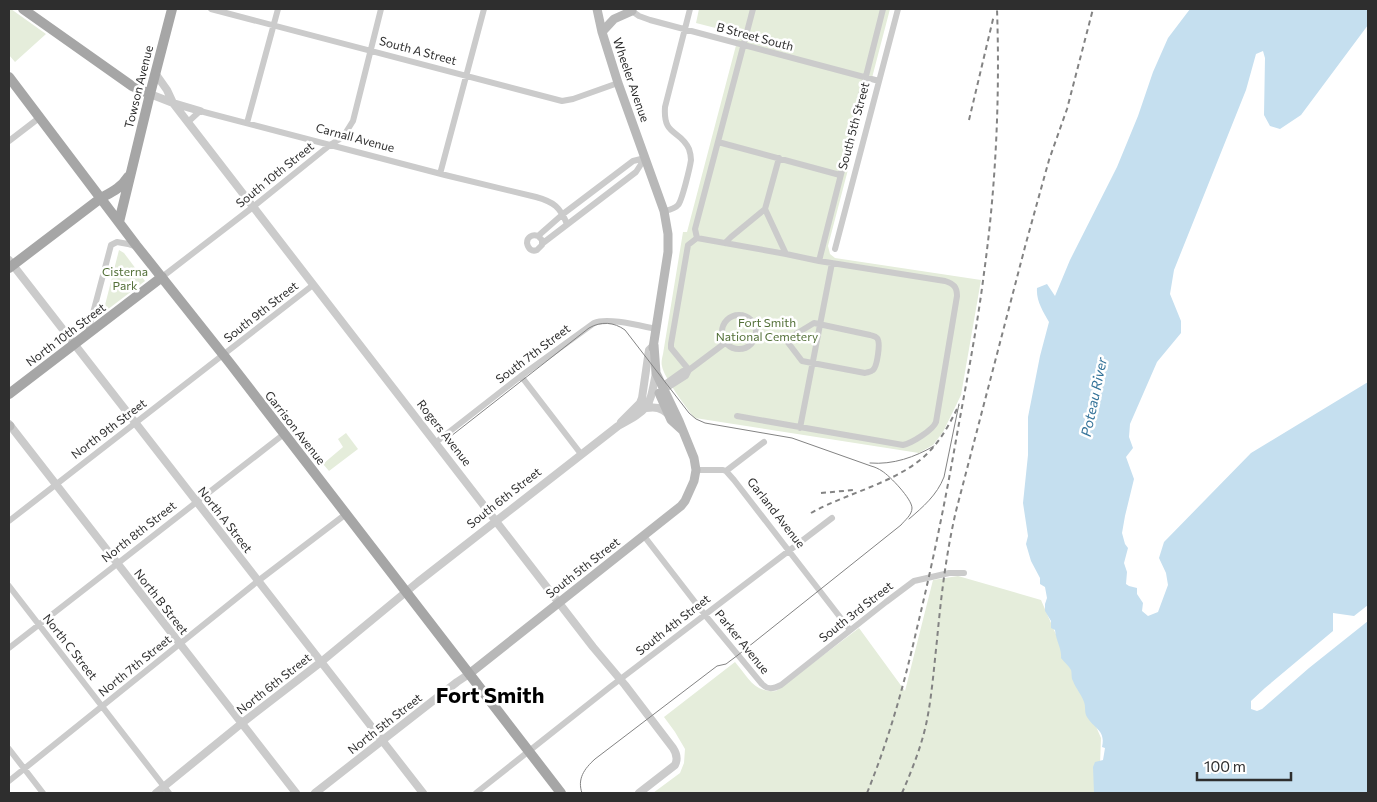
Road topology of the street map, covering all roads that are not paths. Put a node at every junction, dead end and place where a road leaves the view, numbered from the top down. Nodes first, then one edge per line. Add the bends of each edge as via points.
1 (23, 9) edge
2 (172, 9) edge
3 (211, 9) edge
4 (278, 9) edge
5 (381, 9) edge
6 (484, 9) edge
7 (597, 9) edge
8 (690, 9) edge
9 (752, 9) edge
10 (883, 9) edge
11 (898, 9) edge
12 (630, 10) edge
13 (273, 25) junction
14 (685, 30) junction
15 (602, 32) junction
16 (743, 45) junction
17 (370, 50) junction
18 (155, 72) junction
19 (466, 76) junction
20 (9, 77) edge
21 (865, 78) junction
22 (879, 81) junction
23 (618, 83) junction
24 (150, 94) junction
25 (173, 103) junction
26 (200, 111) junction
27 (39, 118) junction
28 (188, 122) junction
29 (247, 123) junction
30 (9, 141) edge
31 (718, 142) junction
32 (330, 145) junction
33 (645, 158) junction
34 (779, 158) junction
35 (131, 172) junction
36 (440, 174) junction
37 (840, 175) junction
38 (101, 198) junction
39 (253, 207) junction
40 (765, 208) junction
41 (664, 211) junction
42 (563, 214) junction
43 (119, 222) junction
44 (567, 224) junction
45 (538, 236) junction
46 (697, 238) junction
47 (543, 242) junction
48 (725, 243) junction
49 (139, 249) junction
50 (834, 249) dead end
51 (786, 254) junction
52 (818, 261) junction
53 (832, 263) junction
54 (10, 265) edge
55 (162, 277) junction
56 (313, 285) junction
57 (820, 324) junction
58 (656, 329) junction
59 (88, 333) junction
60 (756, 335) junction
61 (786, 340) junction
62 (725, 343) junction
63 (73, 344) junction
64 (654, 345) junction
65 (223, 356) junction
66 (813, 364) junction
67 (689, 370) junction
68 (521, 376) junction
69 (659, 385) junction
70 (9, 394) edge
71 (646, 408) junction
72 (668, 414) junction
73 (737, 416) dead end
74 (135, 423) junction
75 (9, 425) edge
76 (618, 426) junction
77 (800, 428) junction
78 (682, 430) junction
79 (284, 434) junction
80 (764, 442) dead end
81 (436, 443) junction
82 (581, 454) junction
83 (696, 470) junction
84 (726, 471) junction
85 (55, 485) junction
86 (197, 502) junction
87 (346, 514) junction
88 (832, 518) dead end
89 (496, 520) junction
90 (9, 521) edge
91 (644, 536) junction
92 (789, 550) junction
93 (117, 564) junction
94 (964, 573) dead end
95 (258, 581) junction
96 (9, 586) edge
97 (406, 592) junction
98 (558, 603) junction
99 (705, 615) junction
100 (39, 625) junction
101 (850, 630) junction
102 (180, 644) junction
103 (9, 648) edge
104 (321, 662) junction
105 (469, 674) junction
106 (620, 680) junction
107 (770, 688) joint
108 (102, 706) junction
109 (242, 723) junction
110 (382, 741) junction
111 (9, 749) edge
112 (529, 752) junction
113 (24, 768) junction
114 (9, 780) edge
115 (167, 790) edge
116 (43, 793) edge
117 (156, 793) edge
118 (296, 793) edge
119 (315, 793) edge
120 (422, 793) edge
121 (476, 793) edge
122 (561, 793) edge
123 (639, 793) edge

1 - 24 main road via 132,86
2 - 18 main road, Towson Avenue
3 - 13 street, South A Street
4 - 13 street
5 - 17 street, South 10th Street
6 - 19 street
7 - 15 main road, Wheeler Avenue
8 - 14 street
9 - 16 street
10 - 21 street
11 - 22 street, South 5th Street
12 - 14 street, B Street South via 645,19
12 - 15 main road via 614,19
13 - 17 street, South A Street
13 - 29 street
14 - 16 street, B Street South
14 - 41 street via 665,114 668,127 686,143 691,161 680,202 675,208
15 - 23 main road, Wheeler Avenue
16 - 21 street, B Street South
16 - 31 street
17 - 19 street, South A Street
17 - 32 street, South 10th Street via 353,120 343,137
18 - 24 main road, Towson Avenue
18 - 25 street
19 - 23 street, South A Street via 562,101
19 - 36 street
20 - 27 main road, Garrison Avenue
21 - 22 street, B Street South
21 - 37 street
22 - 50 street, South 5th Street
23 - 33 main road, Wheeler Avenue
24 - 25 street
24 - 35 main road, Towson Avenue
25 - 26 street
25 - 28 street
26 - 28 street
26 - 29 street, Carnall Avenue
27 - 30 street
27 - 38 main road, Garrison Avenue
28 - 39 street, Rogers Avenue
29 - 32 street, Carnall Avenue
31 - 34 street
31 - 46 street via 695,229
32 - 36 street, Carnall Avenue
32 - 39 street, South 10th Street
33 - 41 main road
33 - 42 street via 633,161
33 - 44 street via 636,172
34 - 37 street
34 - 40 street
35 - 38 main road, Towson Avenue via 122,186
35 - 43 main road, Towson Avenue
36 - 42 street, Carnall Avenue via 542,198 552,202
37 - 52 street
38 - 43 main road, Garrison Avenue
38 - 54 main road, Towson Avenue
39 - 55 street, South 10th Street
39 - 56 street, Rogers Avenue
40 - 48 street
40 - 51 street
41 - 58 main road, South 6th Street via 668,245
42 - 44 street, Carnall Avenue
42 - 45 street
43 - 49 main road, Garrison Avenue
44 - 47 street
45 - 47 street
45 - 47 street via 530,236 527,241 529,249 535,251
46 - 48 street
46 - 67 street via 688,245 671,344
48 - 51 street
49 - 55 main road, Garrison Avenue
49 - 59 street via 117,242 111,245
51 - 52 street
52 - 53 street
53 - 57 street
53 - 77 street via 955,286 957,296 936,422 931,429 902,445
54 - 63 street, North A Street
55 - 59 main road, North 10th Street
55 - 65 main road, Garrison Avenue
56 - 65 street, South 9th Street
56 - 81 street, Rogers Avenue
57 - 61 street via 814,323
57 - 66 street
57 - 66 street via 875,336 880,344 876,367 865,373
58 - 64 main road, South 6th Street
58 - 68 street, South 7th Street via 599,321
59 - 63 main road, North 10th Street
60 - 61 street
60 - 62 street via 743,349 733,349
60 - 62 street via 755,326 749,319 734,316 721,329
61 - 66 street via 802,361
62 - 67 street
63 - 70 main road, North 10th Street
63 - 74 street, North A Street
64 - 69 main road via 652,365
64 - 76 street, South 6th Street via 649,350 640,403
65 - 74 street, North 9th Street
65 - 79 main road, Garrison Avenue
66 - 77 street
67 - 69 street via 686,376
68 - 81 street, South 7th Street
68 - 82 street
69 - 71 street
69 - 71 street, South 6th Street via 657,399
69 - 72 main road
69 - 78 main road
71 - 72 street via 660,408
71 - 76 street, South 6th Street
72 - 78 main road
73 - 77 street
74 - 85 street, North 9th Street
74 - 86 street, North A Street
75 - 85 street, North B Street
76 - 82 street, South 6th Street
78 - 83 main road
79 - 86 street, North 8th Street
79 - 87 main road, Garrison Avenue
80 - 84 street
81 - 89 street, Rogers Avenue
82 - 89 street, South 6th Street
83 - 84 street
83 - 91 main road, South 5th Street via 685,501
84 - 92 street, Garland Avenue
85 - 90 street, North 9th Street
85 - 93 street, North B Street
86 - 93 street, North 8th Street
86 - 95 street, North A Street
87 - 95 street, North 7th Street
87 - 97 main road, Garrison Avenue
88 - 92 street, South 4th Street
89 - 97 street, South 6th Street
89 - 98 street, Rogers Avenue
91 - 98 main road, South 5th Street
91 - 99 street, Parker Avenue
92 - 99 street, South 4th Street
92 - 101 street, Garland Avenue
93 - 100 street, North 8th Street
93 - 102 street, North B Street
94 - 101 street, South 3rd Street via 914,581
95 - 102 street, North 7th Street
95 - 104 street, North A Street
96 - 100 street, North C Street
97 - 104 street, North 6th Street
97 - 105 main road, Garrison Avenue
98 - 105 main road, South 5th Street
98 - 106 street, Rogers Avenue
99 - 106 street, South 4th Street
99 - 107 street, Parker Avenue via 762,684
100 - 103 street, North 8th Street
100 - 108 street, North C Street
101 - 107 street, South 3rd Street via 781,685
102 - 108 street, North 7th Street
102 - 109 street, North B Street
104 - 109 street, North 6th Street
104 - 110 street, North A Street
105 - 110 street, North 5th Street
105 - 112 main road, Garrison Avenue
106 - 112 street, South 4th Street
106 - 123 street, Rogers Avenue via 676,753 677,760 672,768
108 - 113 street, North 7th Street
108 - 115 street, North C Street
109 - 115 street, North 6th Street
109 - 118 street, North B Street
110 - 119 street, North 5th Street
110 - 120 street, North A Street
111 - 113 street
112 - 121 street, South 4th Street
112 - 122 main road, Garrison Avenue
113 - 114 street, North 7th Street
113 - 116 street
115 - 117 street, North 6th Street

